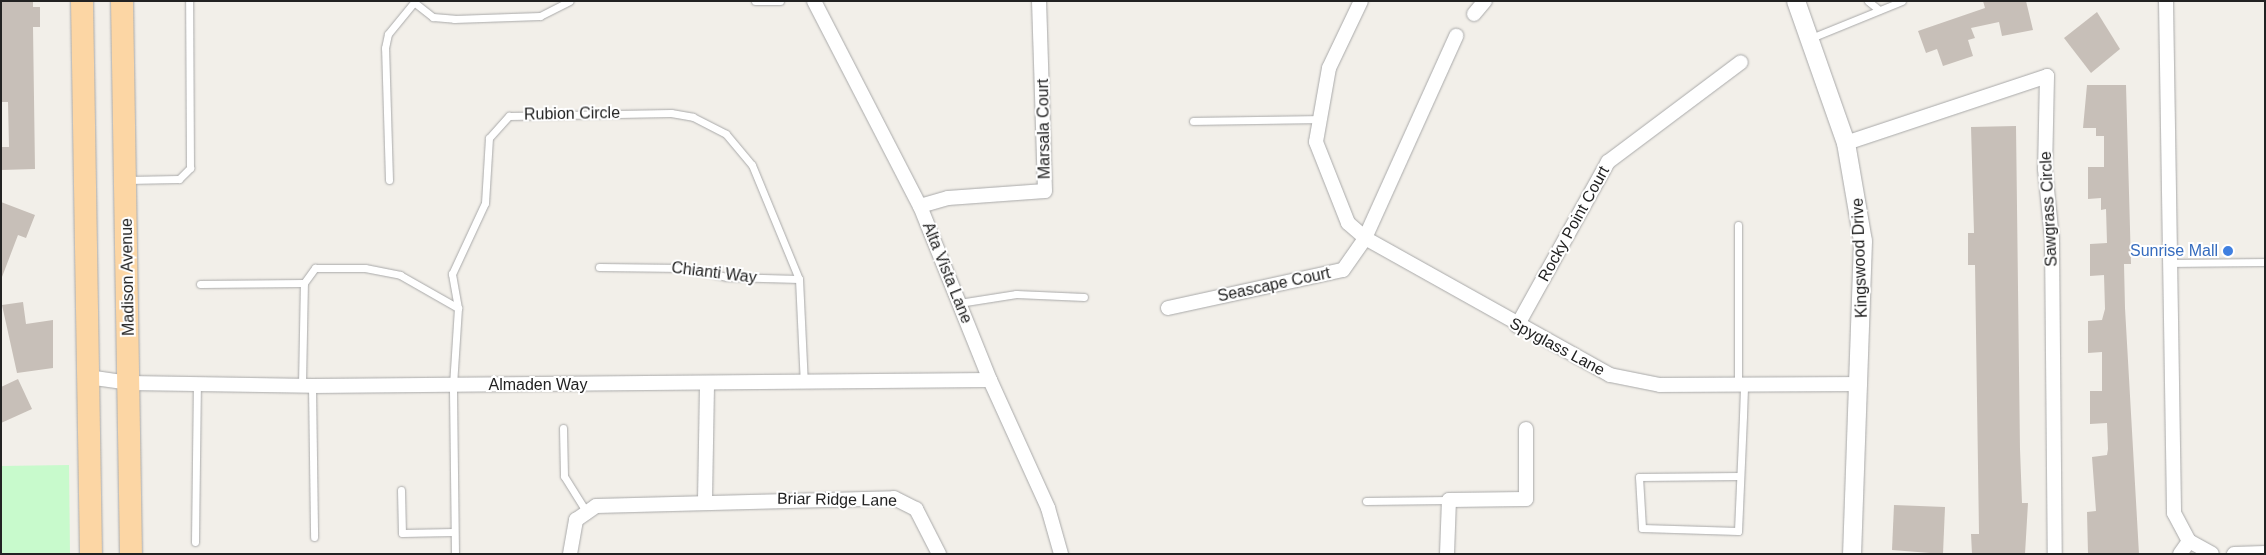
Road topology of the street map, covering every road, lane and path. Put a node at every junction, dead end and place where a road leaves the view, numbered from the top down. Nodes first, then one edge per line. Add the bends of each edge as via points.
1 (82, 1) edge
2 (122, 1) edge
3 (189, 1) edge
4 (569, 1) edge
5 (755, 1) edge
6 (780, 1) edge
7 (814, 1) edge
8 (1039, 1) edge
9 (1361, 1) edge
10 (1485, 1) edge
11 (1796, 1) edge
12 (1868, 1) edge
13 (1902, 1) edge
14 (2166, 1) edge
15 (415, 2) edge
16 (1879, 10) junction
17 (1474, 14) dead end
18 (1456, 36) dead end
19 (1811, 38) junction
20 (1741, 62) dead end
21 (1320, 120) junction
22 (1194, 121) dead end
23 (1846, 143) junction
24 (126, 180) junction
25 (389, 180) dead end
26 (920, 206) junction
27 (1738, 224) dead end
28 (1365, 238) junction
29 (2265, 262) edge
30 (2170, 263) junction
31 (599, 267) dead end
32 (799, 279) junction
33 (304, 283) junction
34 (200, 284) dead end
35 (1084, 297) dead end
36 (959, 303) junction
37 (458, 308) junction
38 (1168, 308) dead end
39 (1517, 326) junction
40 (88, 376) junction
41 (990, 380) junction
42 (129, 383) junction
43 (197, 384) junction
44 (804, 384) junction
45 (1741, 384) junction
46 (1860, 384) junction
47 (307, 385) junction
48 (453, 385) junction
49 (706, 385) junction
50 (563, 428) dead end
51 (1526, 428) dead end
52 (1740, 476) junction
53 (400, 490) dead end
54 (705, 500) junction
55 (1449, 500) junction
56 (1366, 501) dead end
57 (585, 510) junction
58 (454, 532) junction
59 (314, 537) dead end
60 (2189, 541) junction
61 (195, 542) dead end
62 (2265, 553) edge
63 (91, 554) edge
64 (131, 554) edge
65 (455, 554) edge
66 (570, 554) edge
67 (939, 554) edge
68 (1061, 554) edge
69 (1447, 554) edge
70 (1852, 554) edge
71 (2055, 554) edge
72 (2180, 554) edge
73 (2212, 554) edge
74 (2234, 554) edge

1 - 40 main road
2 - 24 main road, Madison Avenue
3 - 24 lane via 190,168 178,179
4 - 15 lane via 540,16 454,19 432,17
5 - 6 lane
7 - 26 street, Alta Vista Lane
8 - 26 street, Marsala Court via 1045,191 948,198
9 - 21 street, Spyglass Lane via 1329,68
10 - 17 street
11 - 19 street, Kingswood Drive
12 - 16 lane
13 - 16 lane
14 - 30 street
15 - 25 lane via 388,34 385,48
16 - 19 lane
18 - 28 street
19 - 23 street, Kingswood Drive
20 - 39 street, Rocky Point Court via 1608,162
21 - 22 lane
21 - 28 street, Spyglass Lane via 1316,142 1348,223
23 - 46 street, Kingswood Drive via 1863,241
23 - 71 street, Sawgrass Circle via 2047,76 2044,169 2052,239
24 - 42 main road, Madison Avenue
26 - 36 street, Alta Vista Lane
27 - 45 lane
28 - 38 street, Seascape Court via 1343,270
28 - 39 street, Spyglass Lane
29 - 30 lane
30 - 60 street via 2174,513
31 - 32 lane, Chianti Way via 684,268 727,277
32 - 37 lane, Rubion Circle via 752,165 736,144 714,126 671,113 521,113 501,122 489,138 485,203 474,232 454,264
32 - 44 lane, Rubion Circle
33 - 34 lane
33 - 37 lane via 315,268 380,271 420,283
33 - 47 lane
35 - 36 lane via 1016,294
36 - 41 street, Alta Vista Lane
37 - 48 lane, Rubion Circle
39 - 45 street, Spyglass Lane via 1610,375 1660,385
40 - 42 street, Almaden Way
40 - 63 main road
41 - 44 street, Almaden Way
41 - 68 street, Alta Vista Lane via 1048,508
42 - 43 street, Almaden Way
42 - 64 main road, Madison Avenue
43 - 47 street, Almaden Way
43 - 61 lane
44 - 49 street, Almaden Way
45 - 46 street, Spyglass Lane
45 - 52 lane
46 - 70 street, Kingswood Drive
47 - 48 street, Almaden Way
47 - 59 lane
48 - 49 street, Almaden Way
48 - 58 lane, Rubion Circle
49 - 54 street
50 - 57 lane via 564,476
51 - 55 street via 1526,499
52 - 52 lane via 1738,531 1642,528 1639,477
53 - 58 lane via 402,533
54 - 57 street, Briar Ridge Lane
54 - 67 street, Briar Ridge Lane via 894,498 916,509
55 - 56 lane
55 - 69 street
57 - 66 street via 576,520
58 - 65 lane, Rubion Circle
60 - 72 street
60 - 73 street
62 - 74 street

